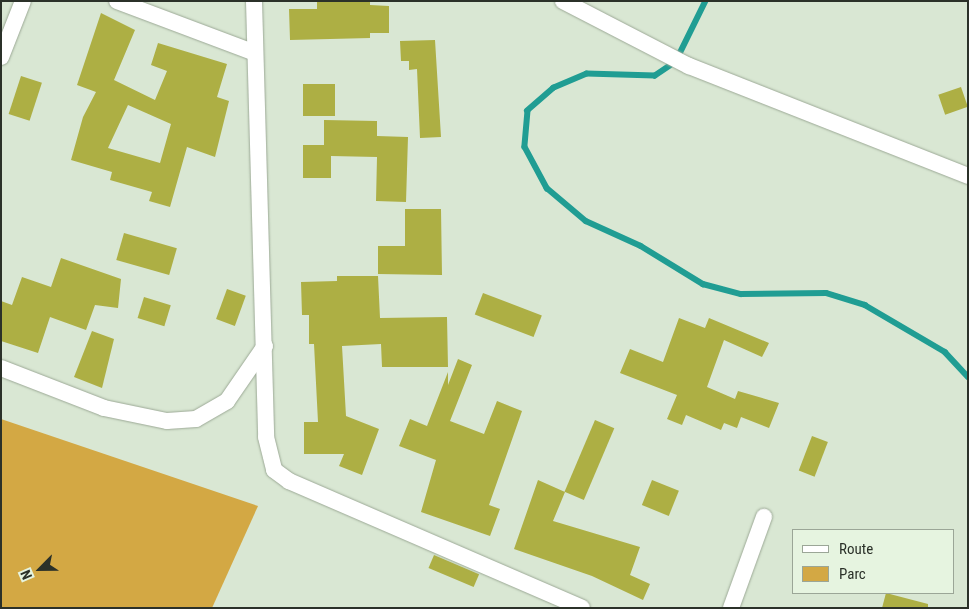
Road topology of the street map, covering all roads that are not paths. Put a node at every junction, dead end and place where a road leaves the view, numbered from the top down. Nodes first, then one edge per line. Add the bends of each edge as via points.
1 (23, 1) edge
2 (116, 1) edge
3 (254, 1) edge
4 (562, 1) edge
5 (255, 53) junction
6 (1, 57) edge
7 (968, 176) edge
8 (265, 346) junction
9 (1, 368) edge
10 (764, 517) dead end
11 (582, 608) edge
12 (731, 608) edge

1 - 6 street
2 - 5 street
3 - 5 street
4 - 7 street via 688,66
5 - 8 street
8 - 9 street via 227,401 196,419 168,421 104,408
8 - 11 street via 266,437 274,470 289,481
10 - 12 street

